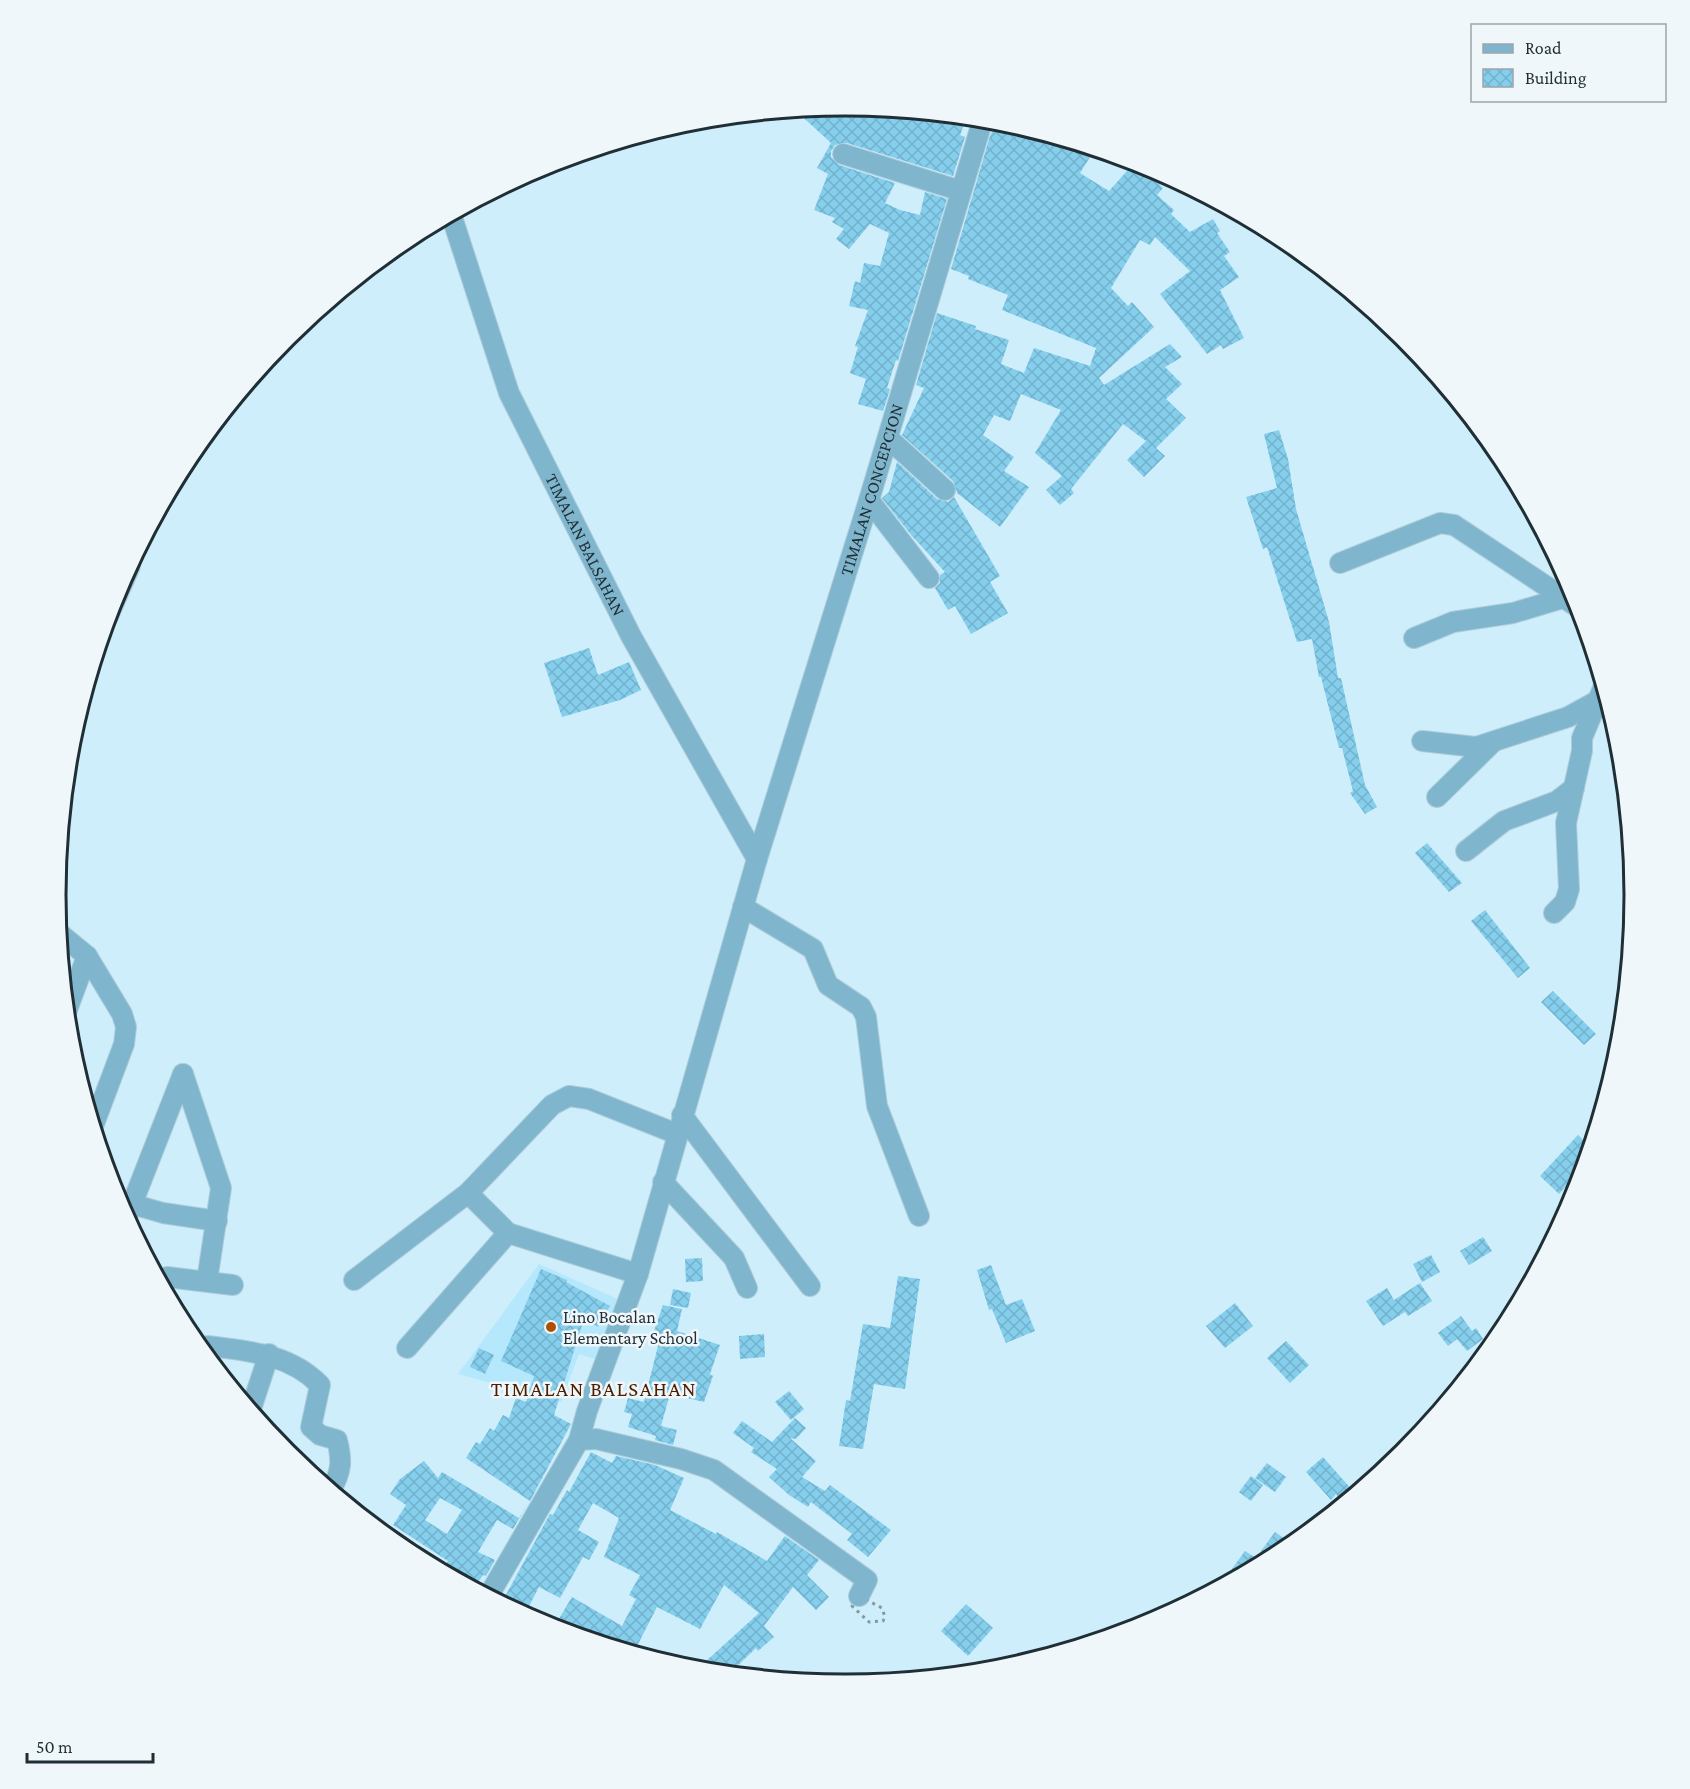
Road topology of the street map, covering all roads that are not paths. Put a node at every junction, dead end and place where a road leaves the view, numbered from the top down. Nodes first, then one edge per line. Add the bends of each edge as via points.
1 (980, 127) edge
2 (843, 154) dead end
3 (961, 191) junction
4 (453, 222) edge
5 (888, 438) junction
6 (945, 490) dead end
7 (869, 500) junction
8 (1340, 563) dead end
9 (929, 578) dead end
10 (1566, 600) edge
11 (1568, 604) edge
12 (1414, 638) dead end
13 (1598, 696) edge
14 (1599, 700) edge
15 (1422, 741) dead end
16 (1493, 742) junction
17 (1574, 788) junction
18 (1437, 797) dead end
19 (1466, 851) dead end
20 (757, 859) junction
21 (743, 907) junction
22 (1554, 913) dead end
23 (68, 940) edge
24 (87, 956) junction
25 (73, 994) edge
26 (98, 1113) edge
27 (680, 1124) junction
28 (663, 1182) junction
29 (468, 1193) junction
30 (128, 1200) edge
31 (132, 1209) edge
32 (919, 1216) dead end
33 (217, 1221) junction
34 (508, 1233) junction
35 (638, 1274) junction
36 (167, 1278) edge
37 (207, 1281) junction
38 (354, 1281) dead end
39 (233, 1285) dead end
40 (810, 1286) dead end
41 (747, 1288) dead end
42 (211, 1346) edge
43 (407, 1348) dead end
44 (268, 1354) junction
45 (253, 1401) edge
46 (579, 1440) junction
47 (335, 1483) edge
48 (492, 1589) edge
49 (859, 1596) dead end

1 - 3 street, TIMALAN CONCEPCION
2 - 3 street
3 - 5 street, TIMALAN CONCEPCION
4 - 20 street, TIMALAN BALSAHAN via 509,393 631,636
5 - 6 street
5 - 7 street, TIMALAN CONCEPCION
7 - 9 street
7 - 20 street, TIMALAN CONCEPCION
8 - 10 street via 1440,523 1454,525
11 - 12 street via 1453,622
13 - 16 street via 1568,717
14 - 17 street via 1582,738
15 - 16 street via 1469,747
16 - 18 street
17 - 19 street via 1557,801 1504,821
17 - 22 street via 1566,823 1569,889 1565,902
20 - 21 street, TIMALAN CONCEPCION
21 - 27 street, TIMALAN CONCEPCION
21 - 32 street via 813,949 828,984 861,1007 866,1017 877,1106
23 - 24 street
24 - 25 street
24 - 26 street via 126,1027 124,1044
27 - 28 street, TIMALAN CONCEPCION
27 - 29 street via 569,1096 552,1105
27 - 40 street
28 - 35 street, TIMALAN CONCEPCION
28 - 41 street via 734,1258
29 - 34 street
29 - 38 street
30 - 33 street via 183,1074 221,1188
31 - 33 street
33 - 37 street
34 - 35 street
34 - 43 street
35 - 46 street, TIMALAN CONCEPCION
36 - 37 street
37 - 39 street
42 - 44 street
44 - 45 street
44 - 47 street via 306,1371 321,1385 311,1427 320,1435 337,1440 340,1475
46 - 48 street, TIMALAN CONCEPCION
46 - 49 street via 596,1439 714,1470 867,1580

